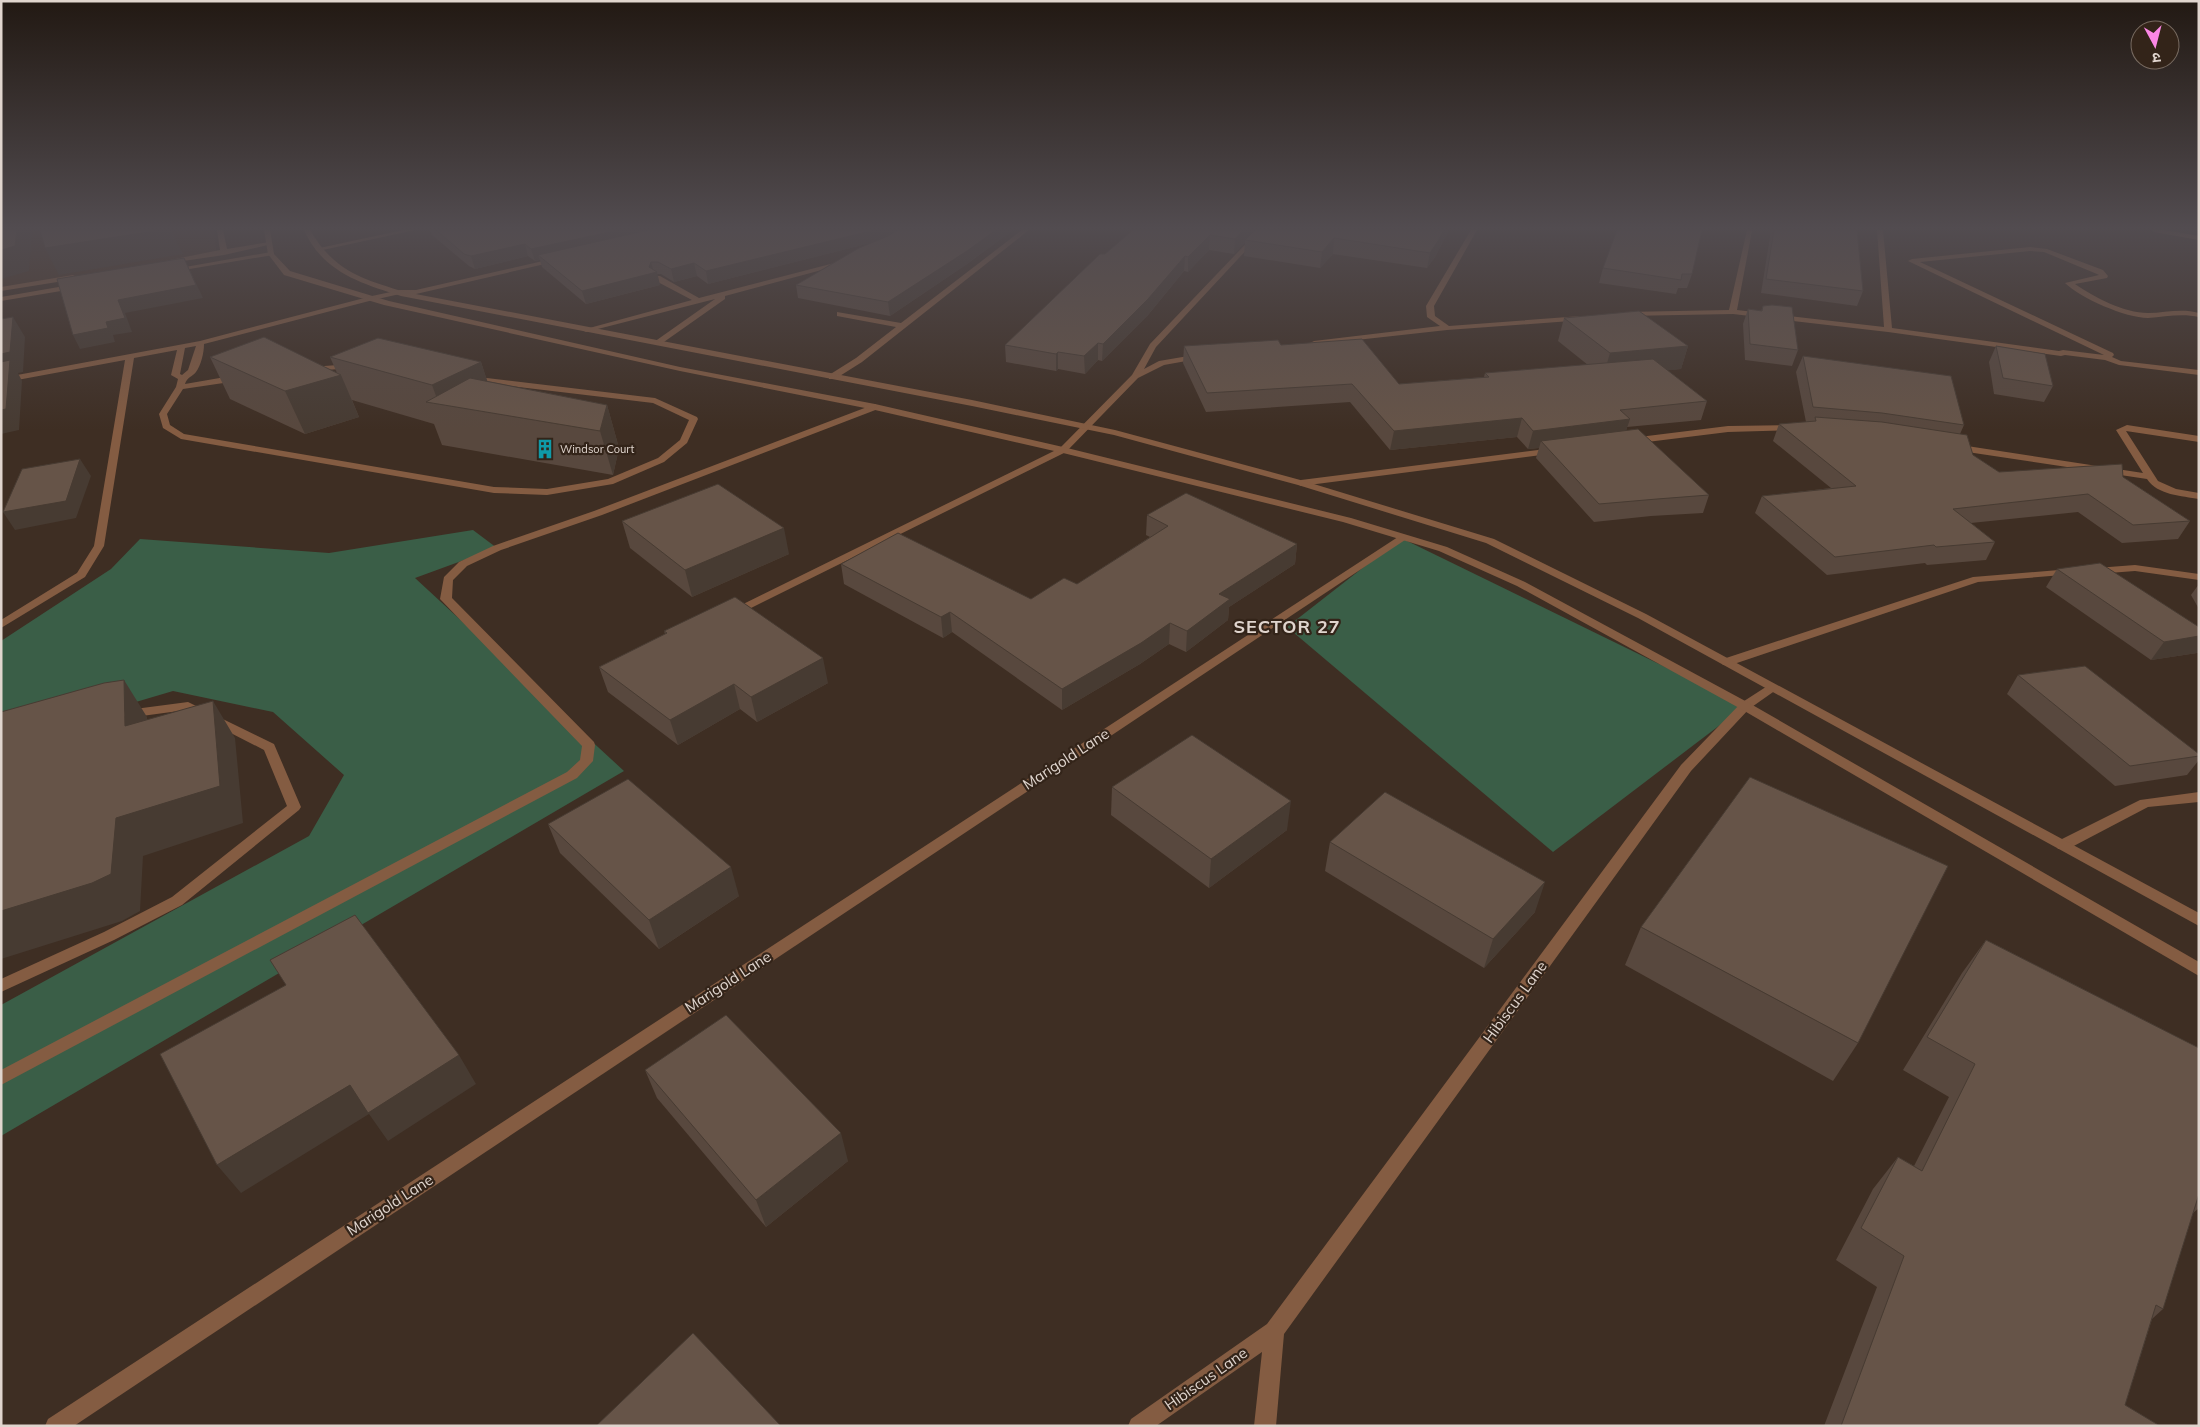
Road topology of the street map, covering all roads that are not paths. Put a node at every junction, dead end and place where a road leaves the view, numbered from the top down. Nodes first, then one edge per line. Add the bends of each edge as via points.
1 (367, 297) edge
2 (379, 297) edge
3 (406, 297) edge
4 (426, 297) edge
5 (691, 297) edge
6 (712, 297) edge
7 (722, 297) edge
8 (941, 297) edge
9 (1199, 297) edge
10 (1435, 297) edge
11 (1735, 297) edge
12 (1885, 297) edge
13 (1989, 297) edge
14 (2097, 297) edge
15 (372, 298) junction
16 (697, 300) junction
17 (387, 303) junction
18 (1733, 312) junction
19 (840, 314) dead end
20 (1613, 315) edge
21 (2199, 315) edge
22 (1594, 316) edge
23 (903, 326) junction
24 (1447, 328) junction
25 (586, 330) junction
26 (1888, 330) junction
27 (658, 342) junction
28 (1302, 345) edge
29 (200, 347) junction
30 (181, 351) junction
31 (1206, 356) edge
32 (129, 361) junction
33 (2119, 362) junction
34 (362, 366) edge
35 (304, 369) edge
36 (2199, 369) edge
37 (2184, 371) junction
38 (2199, 373) edge
39 (247, 376) edge
40 (1135, 376) junction
41 (832, 377) junction
42 (460, 378) dead end
43 (1, 381) edge
44 (181, 383) junction
45 (1, 389) edge
46 (875, 407) junction
47 (1087, 427) junction
48 (1800, 428) edge
49 (2199, 439) edge
50 (1620, 442) edge
51 (1944, 445) edge
52 (1062, 450) junction
53 (1562, 450) edge
54 (2150, 477) junction
55 (1301, 482) junction
56 (2199, 496) edge
57 (1400, 538) junction
58 (2199, 577) edge
59 (724, 618) edge
60 (1, 625) edge
61 (1727, 662) junction
62 (1772, 687) junction
63 (1745, 706) junction
64 (113, 718) edge
65 (2199, 797) edge
66 (2063, 845) junction
67 (2199, 920) edge
68 (2199, 970) edge
69 (1, 986) edge
70 (1, 1078) edge
71 (1274, 1332) junction
72 (55, 1426) edge
73 (1138, 1426) edge
74 (1265, 1426) edge

1 - 15 street
2 - 15 street
3 - 17 street
4 - 25 street
5 - 16 street
6 - 16 street
7 - 27 street
8 - 23 street
9 - 40 street via 1153,346
10 - 24 street via 1430,306 1431,317
11 - 18 street
12 - 26 street
13 - 33 street via 2113,356
14 - 21 street via 2141,315 2177,312
15 - 17 street
15 - 29 street
16 - 25 street
17 - 29 street
17 - 46 street via 680,369
18 - 20 street
18 - 26 street
19 - 23 street
22 - 24 street
23 - 41 street
24 - 28 street
25 - 27 street
26 - 33 street via 2061,354 2067,359
27 - 41 street
29 - 30 street
29 - 44 street via 192,371
30 - 32 street
30 - 44 street via 175,375
31 - 40 street via 1162,363
32 - 43 street
32 - 45 street
32 - 60 street via 99,546 81,574
33 - 37 street
34 - 35 street
36 - 37 street
37 - 38 street
39 - 44 street
40 - 47 street
41 - 47 street
42 - 44 street via 655,401 694,418 684,441 661,460 610,482 547,492 494,490 416,474 181,436 166,426 163,414
46 - 52 street
46 - 70 street via 598,513 497,548 462,564 448,579 446,599 589,745 586,761 572,775
47 - 52 street
47 - 55 street
48 - 50 street via 1728,429
49 - 54 street via 2122,428
51 - 54 street
52 - 57 street via 1347,520
52 - 59 street
53 - 55 street
54 - 56 street via 2162,488
55 - 61 street via 1490,541
57 - 63 street via 1443,549 1521,584
57 - 72 street, Marigold Lane
58 - 61 street via 2135,568 1977,579
61 - 62 street
62 - 63 street, Hibiscus Lane
62 - 66 street
63 - 68 street
63 - 71 street, Hibiscus Lane via 1686,768
64 - 69 street via 188,706 268,747 294,807 177,901
65 - 66 street via 2145,803
66 - 67 street
71 - 73 street, Hibiscus Lane
71 - 74 street

